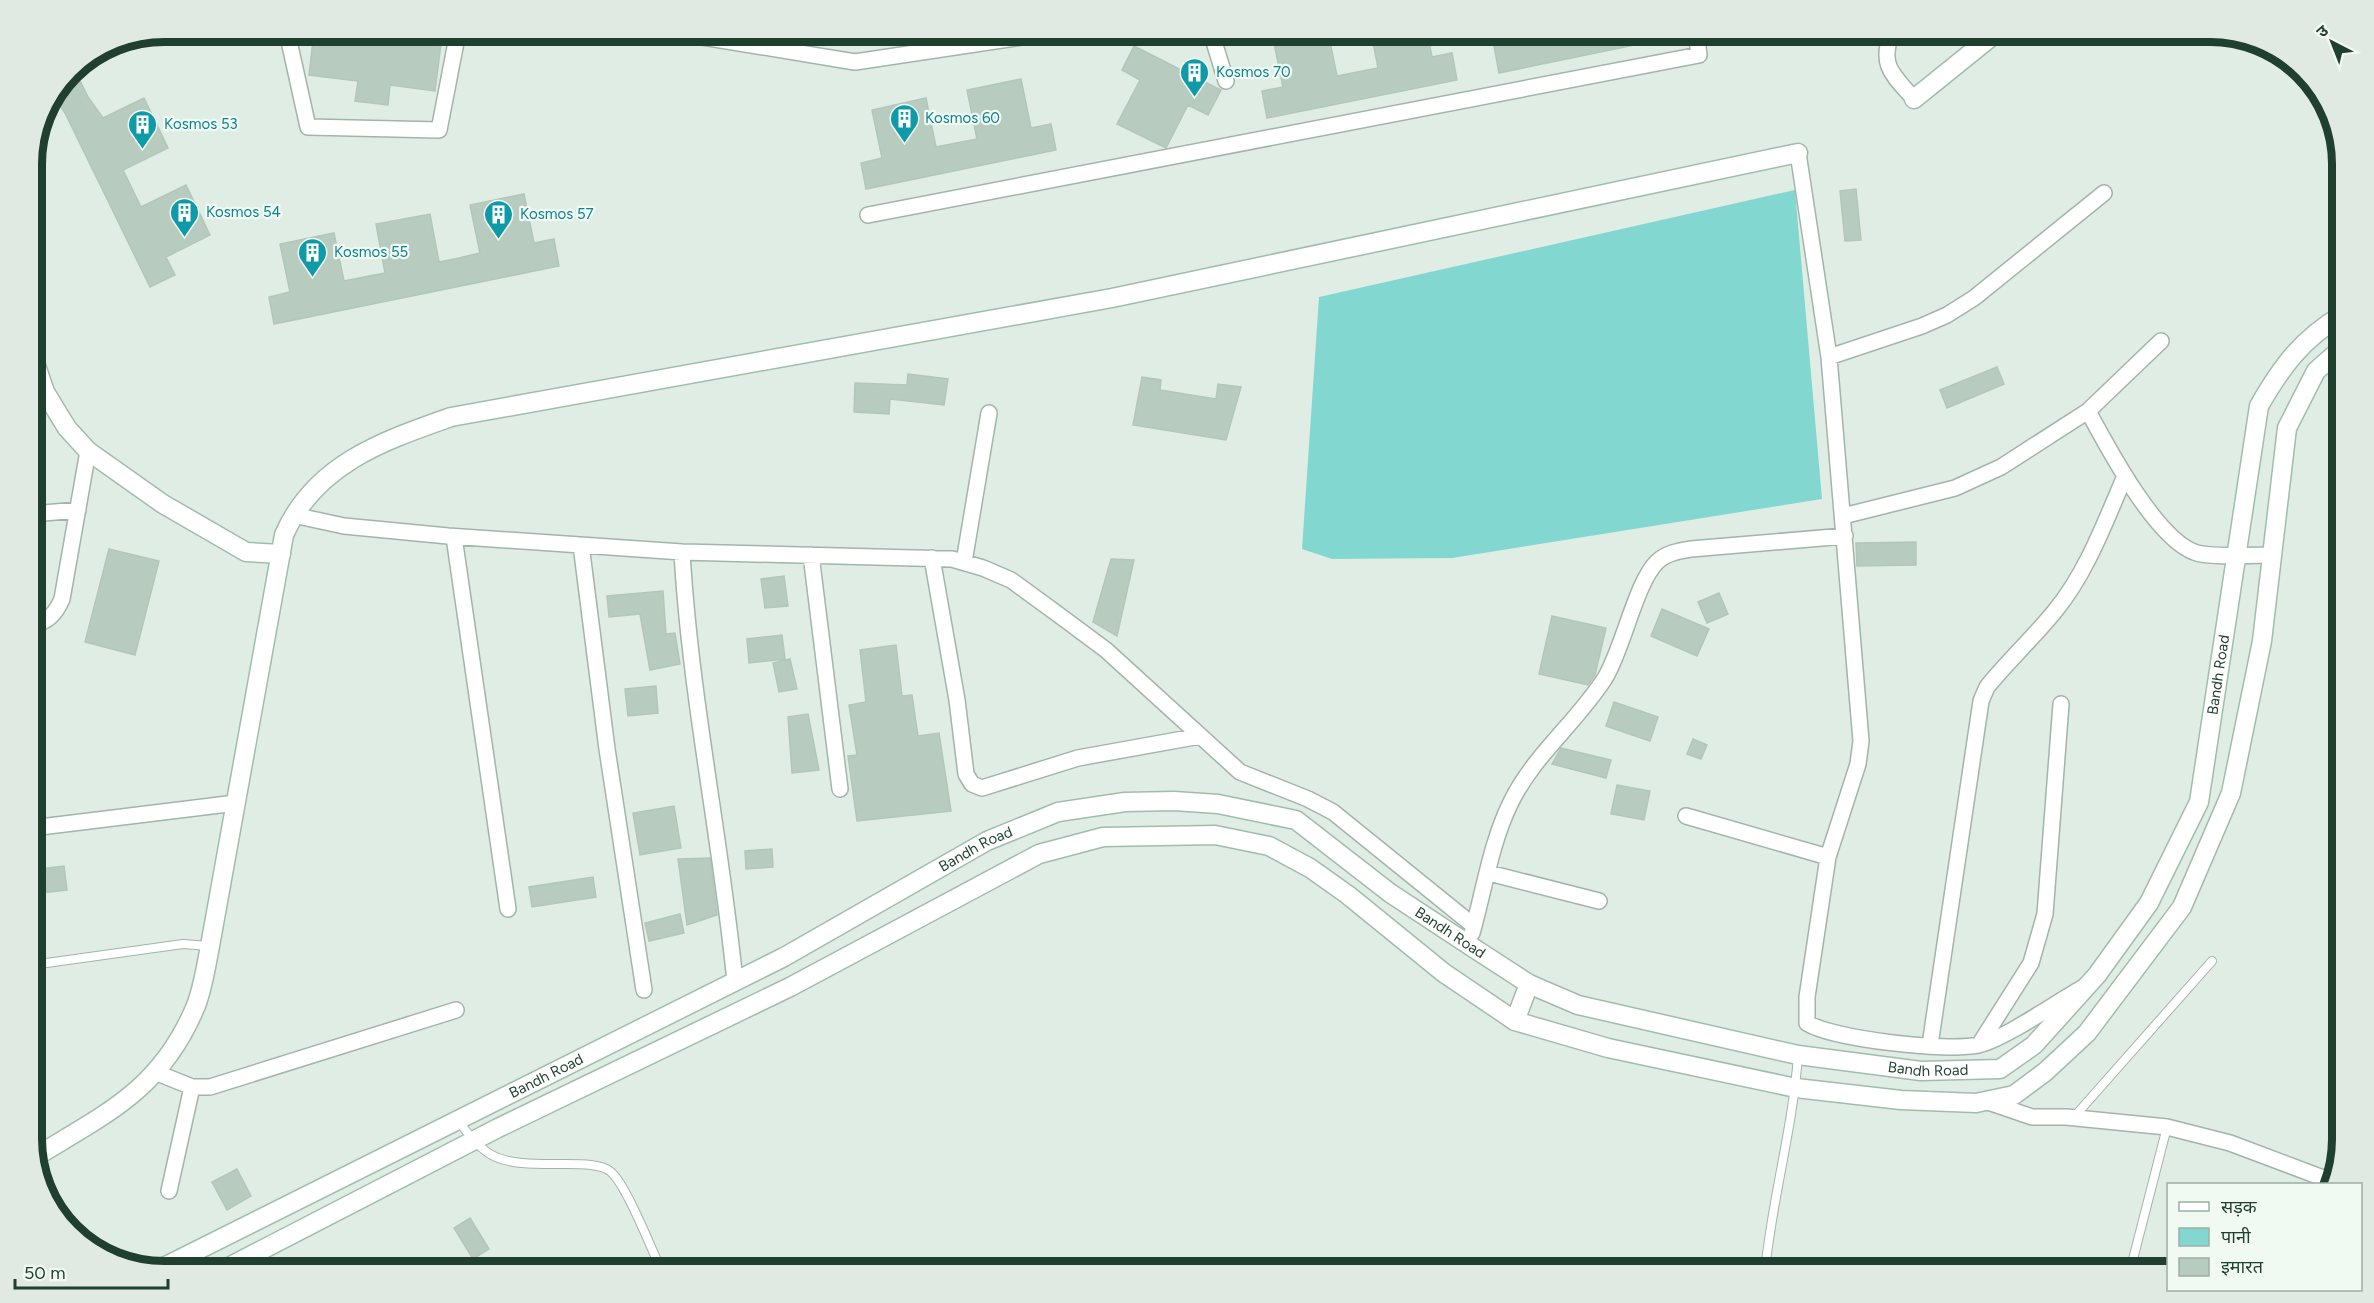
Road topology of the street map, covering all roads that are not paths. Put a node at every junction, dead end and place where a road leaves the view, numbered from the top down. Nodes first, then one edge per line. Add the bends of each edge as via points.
1 (289, 42) edge
2 (456, 42) edge
3 (733, 42) edge
4 (989, 42) edge
5 (1214, 42) edge
6 (1697, 42) edge
7 (1888, 42) edge
8 (1985, 42) edge
9 (1226, 81) dead end
10 (1914, 99) joint
11 (1798, 153) joint
12 (2104, 194) dead end
13 (868, 215) dead end
14 (2332, 321) edge
15 (2161, 341) dead end
16 (1829, 357) junction
17 (2332, 357) edge
18 (42, 383) edge
19 (2088, 411) junction
20 (989, 413) dead end
21 (88, 451) junction
22 (2125, 476) junction
23 (78, 510) junction
24 (42, 513) edge
25 (293, 515) junction
26 (1843, 516) junction
27 (1845, 536) junction
28 (454, 537) junction
29 (581, 545) junction
30 (682, 552) junction
31 (281, 554) junction
32 (2235, 554) junction
33 (811, 555) junction
34 (2272, 555) junction
35 (932, 558) junction
36 (964, 562) junction
37 (42, 623) edge
38 (2061, 704) dead end
39 (1200, 736) junction
40 (840, 789) dead end
41 (236, 803) junction
42 (1686, 816) dead end
43 (42, 827) edge
44 (1828, 857) junction
45 (1489, 873) junction
46 (1599, 901) dead end
47 (508, 909) dead end
48 (1474, 926) junction
49 (1469, 945) junction
50 (210, 946) junction
51 (2212, 961) dead end
52 (42, 964) edge
53 (735, 982) junction
54 (1529, 984) junction
55 (2088, 984) junction
56 (644, 990) dead end
57 (456, 1010) dead end
58 (1515, 1021) junction
59 (1929, 1045) junction
60 (1979, 1045) junction
61 (1798, 1055) junction
62 (155, 1072) junction
63 (192, 1087) junction
64 (1796, 1088) junction
65 (1988, 1101) junction
66 (2073, 1118) junction
67 (458, 1120) junction
68 (2167, 1127) junction
69 (474, 1141) junction
70 (43, 1152) edge
71 (2325, 1179) edge
72 (169, 1191) dead end
73 (176, 1261) edge
74 (242, 1261) edge
75 (657, 1261) edge
76 (1766, 1261) edge
77 (2133, 1261) edge

1 - 2 street via 308,127 439,130
3 - 4 street via 855,62
5 - 9 street
6 - 13 street via 1699,55
7 - 10 street via 1888,70
8 - 10 main road
11 - 16 street
11 - 25 main road via 1112,298 451,417 388,440 347,462 313,489
12 - 16 street via 1974,298 1947,315
14 - 32 main road, Bandh Road via 2317,330 2283,366 2259,406
15 - 19 street
16 - 26 street
17 - 34 main road, Bandh Road via 2316,371 2286,428
18 - 21 main road via 68,429
19 - 22 street
19 - 26 street via 2001,467 1955,488
20 - 36 street
21 - 23 street
21 - 31 main road via 164,504 246,552
22 - 32 street via 2181,545 2196,553
22 - 59 street via 2073,586 2055,612 1987,687 1981,701
23 - 24 street
23 - 37 street via 62,599 55,614
25 - 28 street via 344,526
25 - 31 main road
26 - 27 street
27 - 44 street via 1860,741 1858,764
27 - 45 street via 1691,549 1672,553 1657,562 1604,681 1527,774 1510,803
28 - 29 street
28 - 47 street
29 - 30 street
29 - 56 street
30 - 33 street
30 - 53 street via 686,628 727,902
31 - 41 main road
32 - 34 street
32 - 55 main road, Bandh Road via 2199,802 2149,903
33 - 35 street
33 - 40 street
34 - 65 main road, Bandh Road via 2262,641 2231,793 2182,907 2087,1034 2014,1095
35 - 36 street
35 - 39 street via 966,774 972,784 982,788 997,785 1078,758
36 - 39 street via 1011,580 1046,605 1106,650
38 - 60 street via 2045,914 2031,963
39 - 48 street via 1240,772 1308,799 1349,823
41 - 43 street
41 - 50 main road
42 - 44 street
44 - 59 street via 1807,997 1807,1023 1816,1029
45 - 46 street
45 - 48 street
48 - 49 street
49 - 53 main road, Bandh Road via 1390,893 1296,820 1218,804 1125,802 1058,812 987,841
49 - 54 main road, Bandh Road
50 - 52 lane via 183,944
50 - 62 main road via 196,1005 172,1051
51 - 66 lane
53 - 67 main road, Bandh Road
54 - 58 main road
54 - 61 main road, Bandh Road via 1578,1005
55 - 60 street
55 - 61 main road, Bandh Road via 2034,1046 2000,1069 1921,1071
57 - 63 street via 233,1081
58 - 64 main road, Bandh Road via 1608,1048
58 - 69 main road, Bandh Road via 1444,974 1348,895 1269,846 1215,835 1103,837 1039,854 790,987
59 - 60 street
61 - 64 lane
62 - 63 street
62 - 70 main road via 126,1102
63 - 72 street
64 - 65 main road, Bandh Road via 1901,1100
64 - 76 lane
65 - 66 street via 2032,1117
66 - 68 street
67 - 69 lane
67 - 73 main road, Bandh Road
68 - 71 street via 2230,1143
68 - 77 lane
69 - 74 main road, Bandh Road
69 - 75 lane via 490,1154 517,1162 604,1167 614,1174 622,1188

